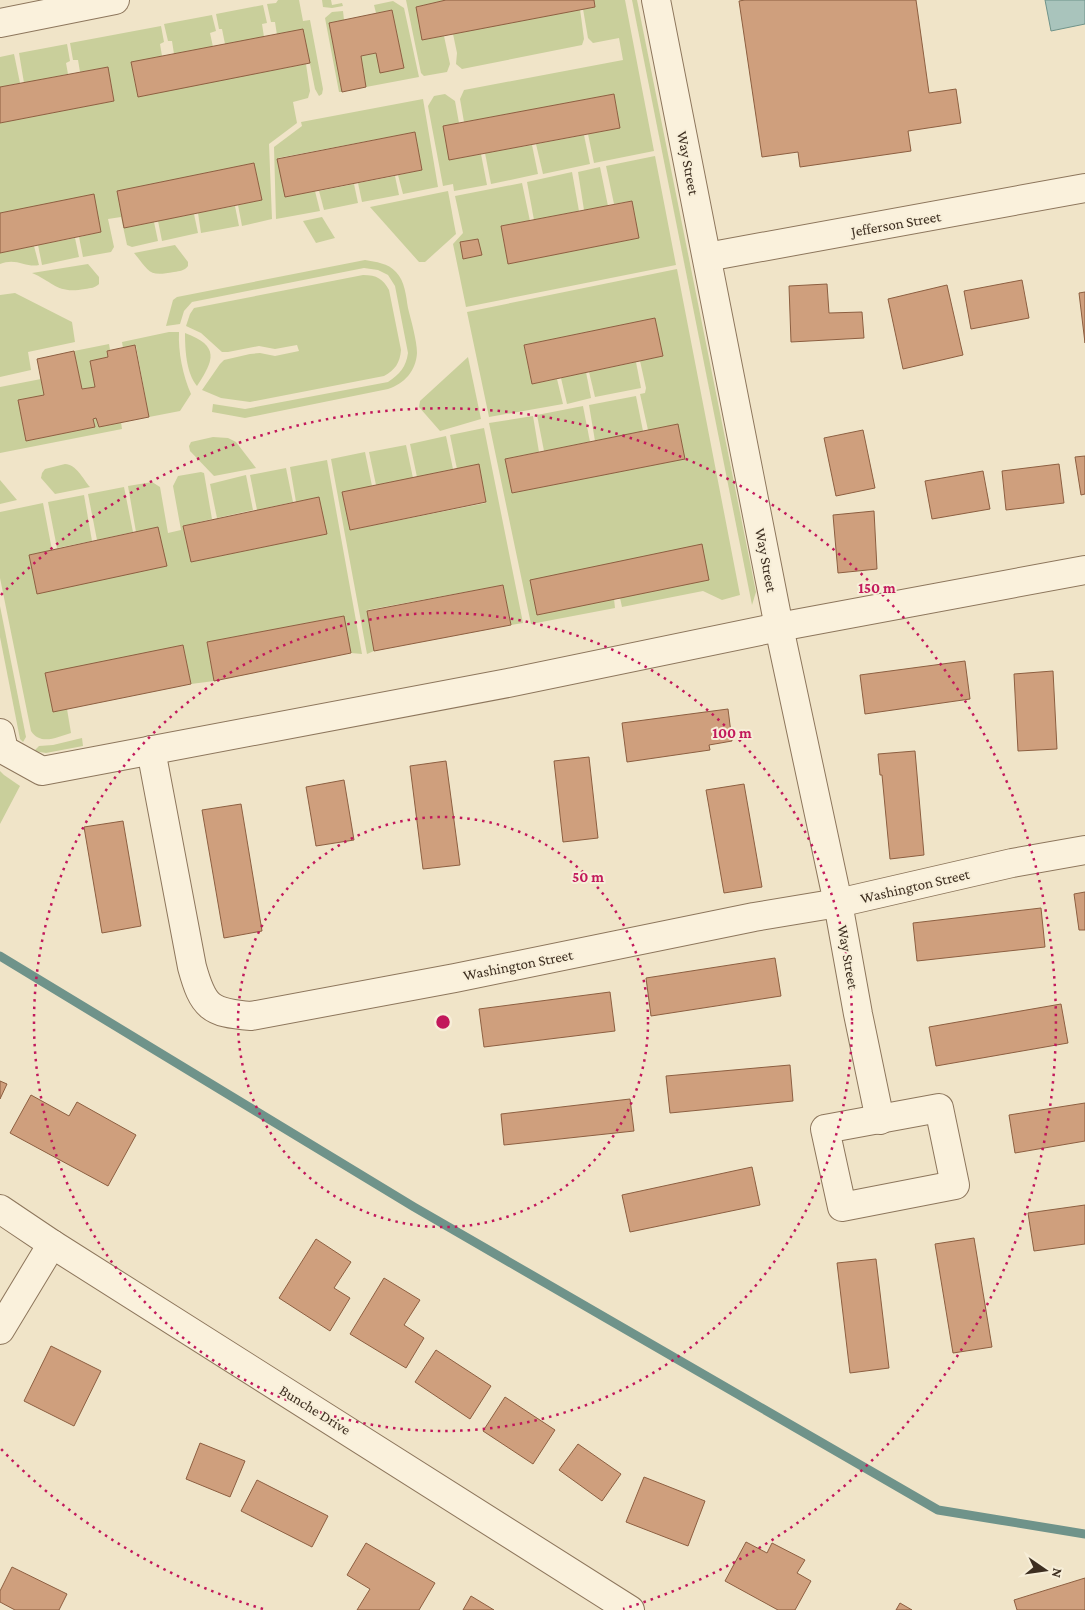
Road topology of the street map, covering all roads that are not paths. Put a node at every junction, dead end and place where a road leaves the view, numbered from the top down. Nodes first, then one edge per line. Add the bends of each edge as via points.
1 (115, 0) edge
2 (656, 0) edge
3 (0, 23) edge
4 (1085, 188) edge
5 (707, 257) junction
6 (1085, 570) edge
7 (779, 627) junction
8 (0, 733) edge
9 (151, 750) junction
10 (1085, 850) edge
11 (838, 903) junction
12 (880, 1120) junction
13 (0, 1208) edge
14 (52, 1244) junction
15 (0, 1330) edge
16 (630, 1610) edge

1 - 3 street
2 - 5 street, Way Street
4 - 5 street, Jefferson Street
5 - 7 street, Way Street
6 - 7 street
7 - 9 street via 508,683
7 - 11 street, Way Street
8 - 9 street via 4,750 42,771
9 - 11 street, Washington Street via 198,988 205,1002 214,1010 230,1014 251,1016
10 - 11 street, Washington Street via 1012,863
11 - 12 street, Way Street
12 - 12 street via 825,1129 842,1207 955,1185 939,1108
13 - 14 street, Bunche Drive
14 - 15 street
14 - 16 street, Bunche Drive

